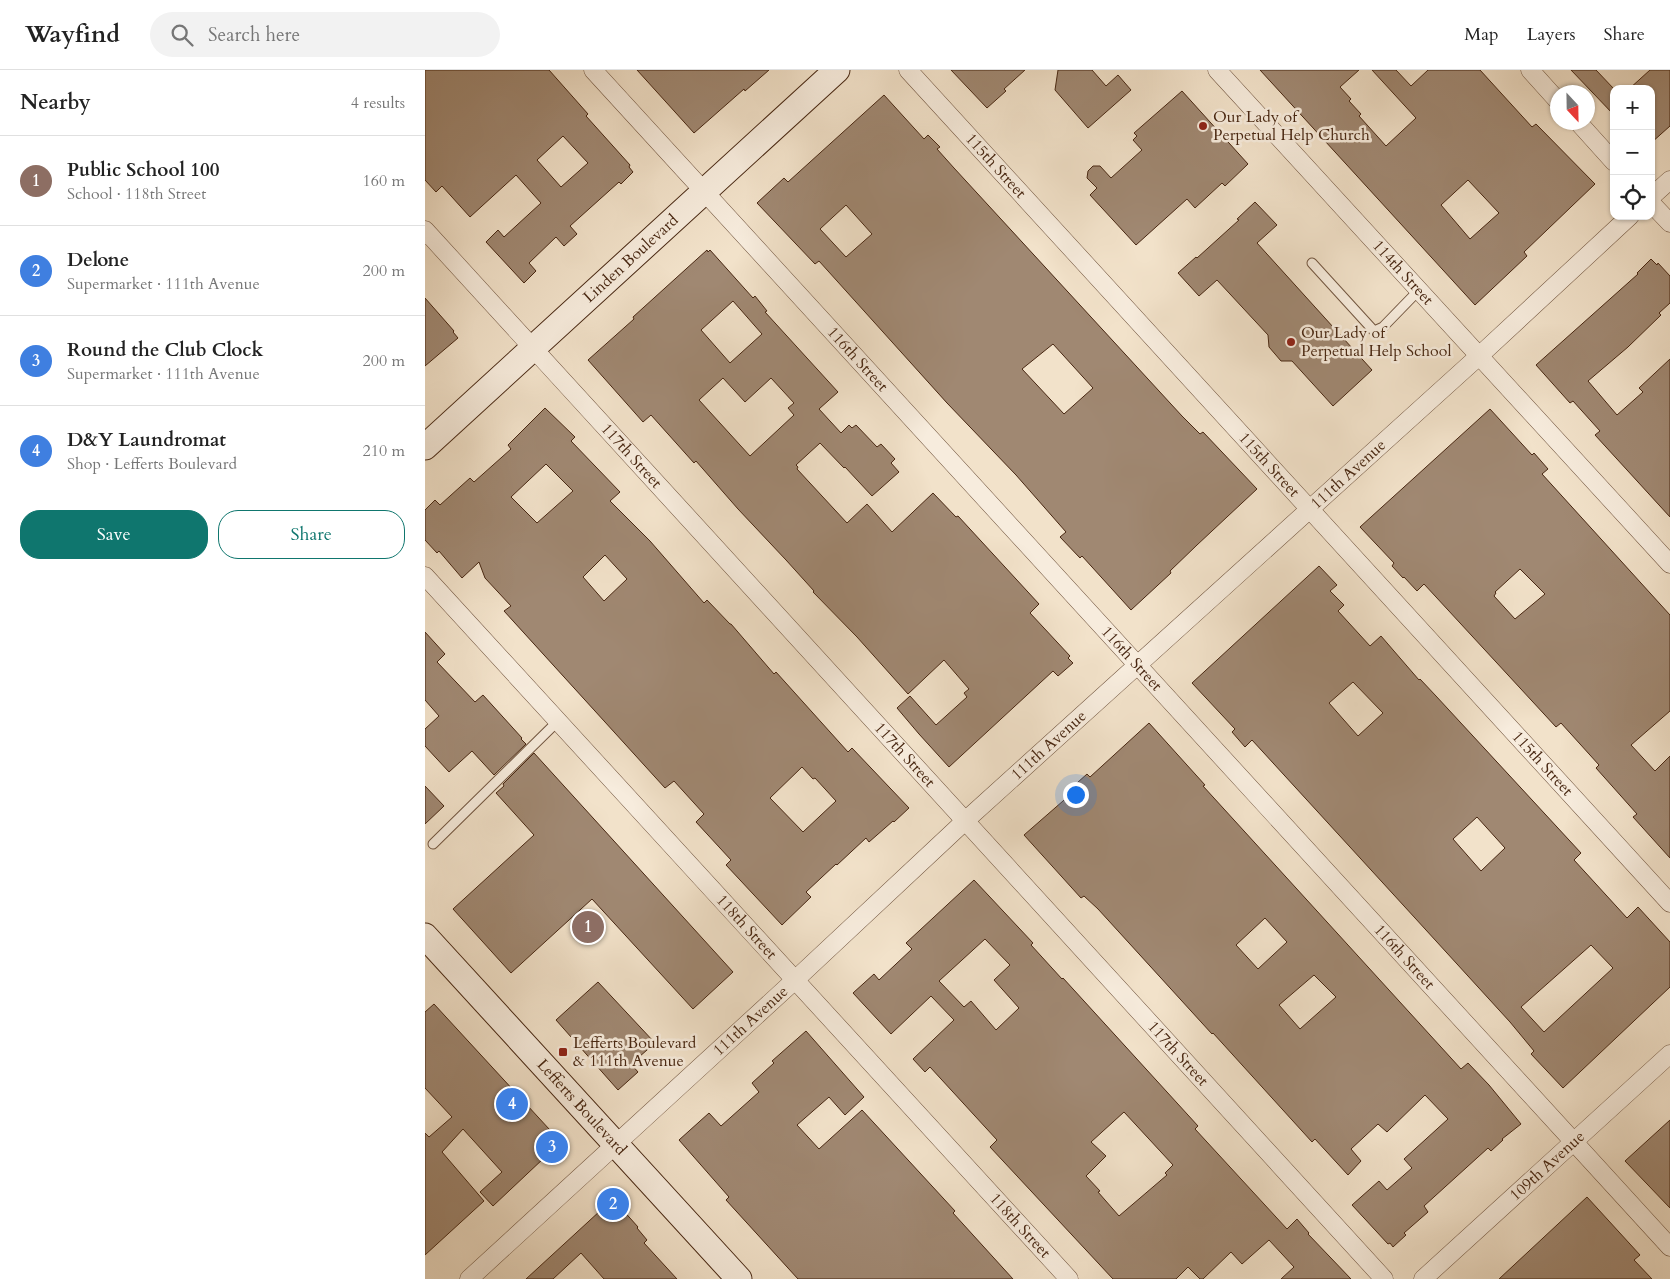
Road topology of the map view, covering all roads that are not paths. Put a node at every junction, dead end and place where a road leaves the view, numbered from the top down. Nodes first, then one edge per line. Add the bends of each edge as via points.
1 (593, 70) edge
2 (837, 70) edge
3 (908, 70) edge
4 (1217, 70) edge
5 (1530, 70) edge
6 (1550, 92) edge
7 (1585, 130) edge
8 (1610, 158) edge
9 (1670, 180) edge
10 (704, 192) junction
11 (1655, 193) edge
12 (1655, 207) edge
13 (1626, 220) edge
14 (1670, 223) edge
15 (425, 230) edge
16 (1312, 263) dead end
17 (1419, 290) junction
18 (533, 348) junction
19 (1479, 356) junction
20 (425, 447) edge
21 (1310, 508) junction
22 (1670, 564) edge
23 (425, 576) edge
24 (1138, 666) junction
25 (558, 721) junction
26 (965, 821) junction
27 (433, 844) dead end
28 (1670, 903) edge
29 (425, 936) edge
30 (795, 980) junction
31 (1670, 1054) edge
32 (1573, 1141) junction
33 (617, 1144) junction
34 (1670, 1247) edge
35 (469, 1279) edge
36 (739, 1279) edge
37 (1069, 1279) edge
38 (1384, 1279) edge
39 (1423, 1279) edge

1 - 10 street, 116th Street
2 - 10 main road, Linden Boulevard
3 - 21 street, 115th Street
4 - 17 street, 114th Street
5 - 6 street
7 - 8 street
9 - 11 street
10 - 18 main road, Linden Boulevard
10 - 24 street, 116th Street
12 - 14 street
13 - 19 street, 111th Avenue
15 - 18 street, 117th Street
16 - 17 lane via 1374,331 1383,327
17 - 19 street, 114th Street
18 - 20 main road, Linden Boulevard
18 - 26 street, 117th Street
19 - 21 street, 111th Avenue
19 - 22 street, 114th Street
21 - 24 street, 111th Avenue
21 - 28 street, 115th Street
23 - 25 street, 118th Street
24 - 26 street, 111th Avenue
24 - 32 street, 116th Street
25 - 27 lane
25 - 30 street, 118th Street
26 - 30 street, 111th Avenue
26 - 38 street, 117th Street
29 - 33 main road, Lefferts Boulevard
30 - 33 street, 111th Avenue
30 - 37 street, 118th Street
31 - 32 street, 109th Avenue
32 - 34 street, 116th Street
32 - 39 street, 109th Avenue
33 - 35 street, 111th Avenue
33 - 36 main road, Lefferts Boulevard

